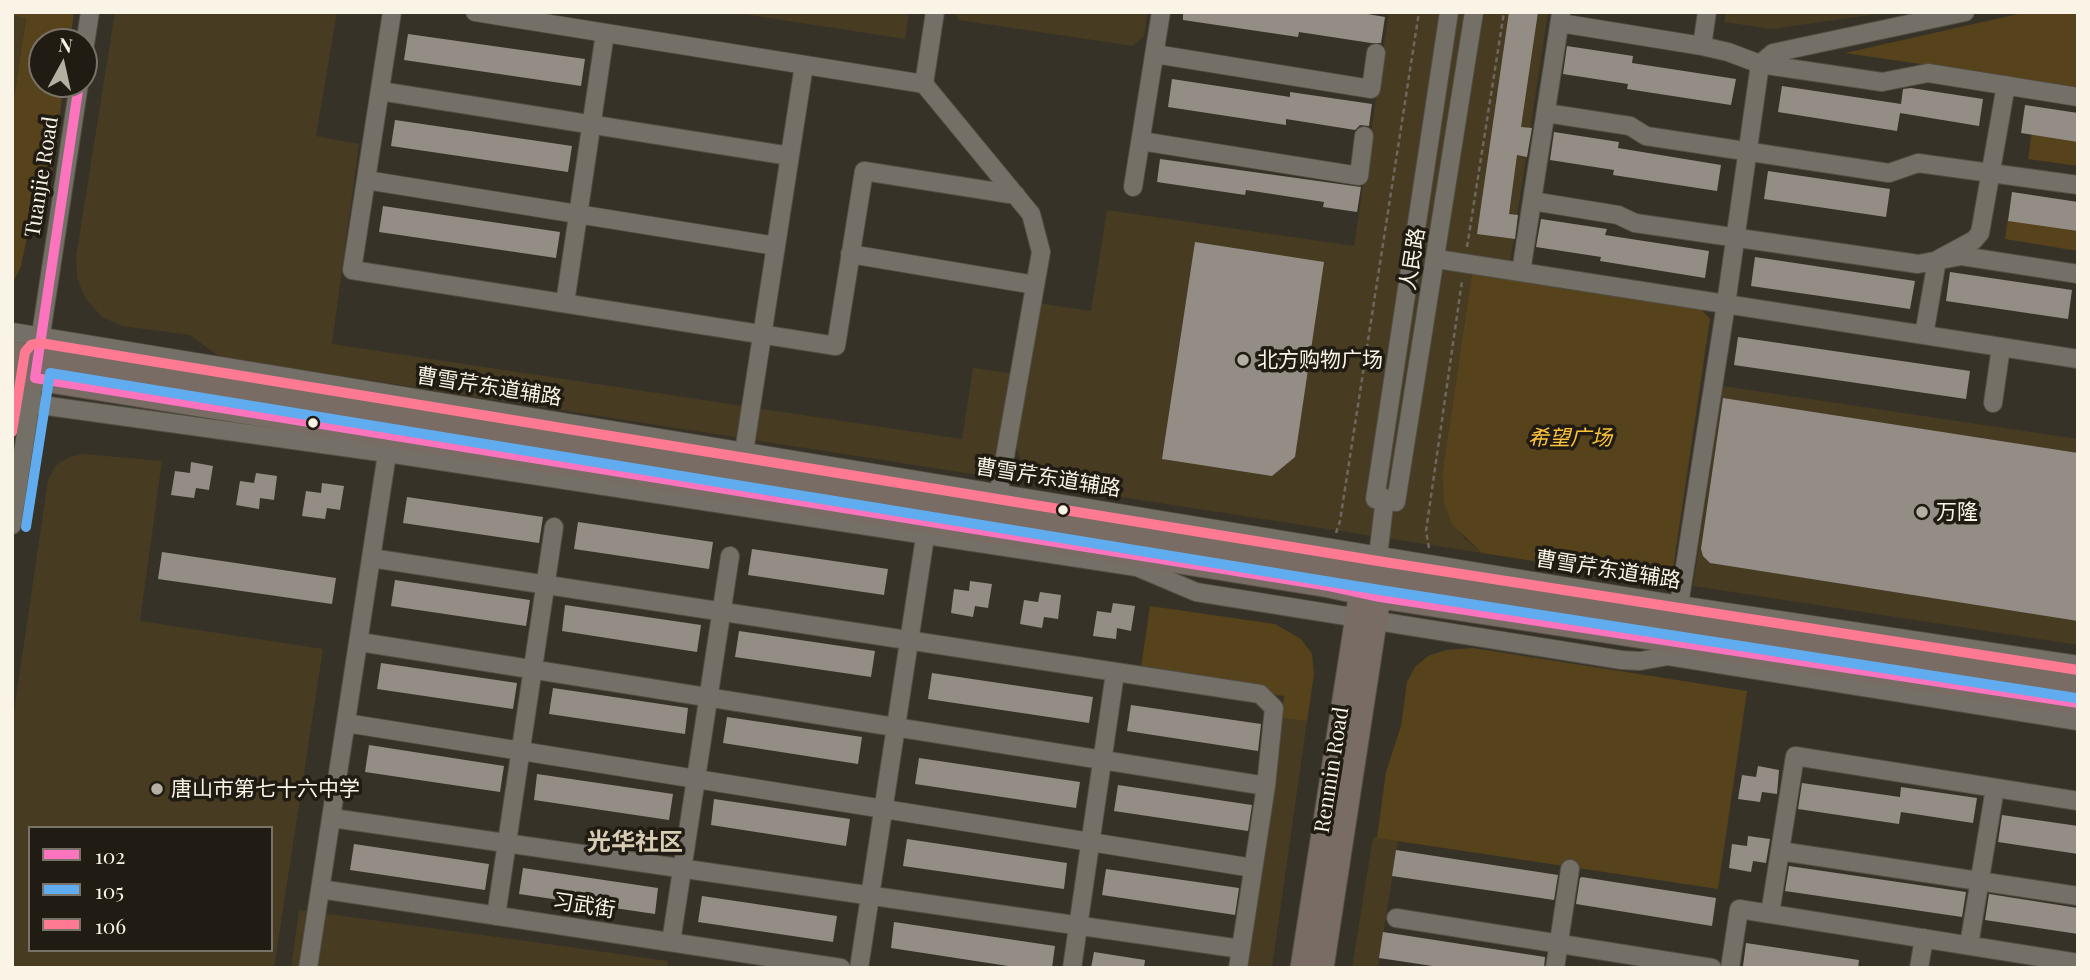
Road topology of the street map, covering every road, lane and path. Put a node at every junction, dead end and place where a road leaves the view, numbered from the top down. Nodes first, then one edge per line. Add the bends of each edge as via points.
1 (392, 12) edge
2 (475, 12) edge
3 (935, 12) edge
4 (1161, 12) edge
5 (1419, 12) edge
6 (1449, 12) edge
7 (1474, 12) edge
8 (1504, 12) edge
9 (1707, 12) edge
10 (1965, 12) edge
11 (1560, 18) edge
12 (1910, 19) edge
13 (606, 33) junction
14 (1702, 46) junction
15 (1376, 52) dead end
16 (1155, 54) junction
17 (1760, 64) junction
18 (804, 65) junction
19 (924, 84) junction
20 (2006, 85) junction
21 (380, 91) junction
22 (2078, 97) edge
23 (77, 98) edge
24 (1546, 113) junction
25 (592, 125) junction
26 (1364, 136) dead end
27 (1141, 141) junction
28 (1748, 150) junction
29 (790, 156) junction
30 (1992, 172) junction
31 (366, 180) junction
32 (2078, 185) edge
33 (1133, 187) dead end
34 (1016, 195) junction
35 (1532, 201) junction
36 (578, 214) junction
37 (1735, 239) junction
38 (776, 246) junction
39 (850, 254) junction
40 (1437, 259) junction
41 (1937, 260) junction
42 (1465, 263) junction
43 (1521, 272) junction
44 (2078, 274) edge
45 (1035, 285) junction
46 (565, 303) junction
47 (1726, 304) junction
48 (12, 332) edge
49 (762, 334) junction
50 (1924, 335) junction
51 (2001, 347) junction
52 (12, 353) edge
53 (2078, 359) edge
54 (32, 362) edge
55 (12, 401) edge
56 (1993, 403) dead end
57 (31, 404) junction
58 (744, 452) junction
59 (387, 454) junction
60 (1385, 498) junction
61 (997, 502) junction
62 (12, 525) edge
63 (554, 527) dead end
64 (925, 537) junction
65 (1326, 547) junction
66 (730, 556) dead end
67 (371, 558) junction
68 (1440, 565) junction
69 (1373, 579) junction
70 (545, 585) junction
71 (1679, 605) junction
72 (721, 612) junction
73 (1366, 619) junction
74 (909, 641) junction
75 (360, 642) junction
76 (2078, 665) edge
77 (533, 670) junction
78 (1115, 673) junction
79 (2078, 684) edge
80 (708, 697) junction
81 (2078, 703) edge
82 (2078, 721) edge
83 (346, 723) junction
84 (896, 727) junction
85 (520, 751) junction
86 (1102, 760) junction
87 (696, 779) junction
88 (1266, 786) junction
89 (1995, 788) junction
90 (2078, 801) edge
91 (883, 809) junction
92 (332, 818) junction
93 (1090, 842) junction
94 (506, 843) junction
95 (1780, 851) junction
96 (682, 868) junction
97 (1253, 868) junction
98 (1570, 869) dead end
99 (1980, 881) junction
100 (320, 890) junction
101 (870, 896) junction
102 (2078, 896) edge
103 (1770, 914) junction
104 (496, 916) junction
105 (1396, 918) dead end
106 (1078, 926) junction
107 (1924, 938) junction
108 (671, 942) junction
109 (1559, 943) junction
110 (1969, 946) junction
111 (1241, 949) junction
112 (2078, 963) edge
113 (819, 966) edge
114 (308, 968) edge
115 (841, 968) edge
116 (859, 968) edge
117 (1072, 968) edge
118 (1238, 968) edge
119 (1302, 968) edge
120 (1322, 968) edge
121 (1555, 968) edge
122 (1712, 968) edge
123 (1730, 968) edge
124 (1919, 968) edge

1 - 21 street
2 - 13 street
3 - 19 street
4 - 16 street
5 - 65 path via 1340,521
6 - 60 street, 人民路 via 1374,499
7 - 40 street, 人民路
8 - 42 path
9 - 14 street
10 - 12 street
11 - 14 street
11 - 24 street
12 - 17 street via 1773,53
13 - 18 street
13 - 25 street
14 - 17 street
15 - 16 street via 1371,89
16 - 27 street
17 - 20 street via 1882,82 1928,73
17 - 28 street
18 - 19 street
18 - 29 street
19 - 34 street
20 - 22 street
20 - 30 street
21 - 25 street
21 - 31 street
23 - 54 street, Tuanjie Road
24 - 28 street via 1630,126 1646,136
24 - 35 street
25 - 29 street
25 - 36 street
26 - 27 street via 1359,176
27 - 33 street
28 - 30 street via 1889,173 1918,163
28 - 37 street
29 - 38 street
30 - 32 street
30 - 41 street via 1980,233
31 - 36 street
31 - 46 street via 352,270
34 - 39 street via 864,172
34 - 45 street via 1031,214 1041,251
35 - 37 street
35 - 43 street
36 - 38 street
36 - 46 street
37 - 41 street via 1917,264
37 - 47 street
38 - 49 street
39 - 45 street
39 - 49 street via 836,345
40 - 42 street
40 - 60 street, 人民路 via 1396,502
41 - 44 street via 1962,256
41 - 50 street
42 - 43 street
42 - 68 path via 1426,531 1429,549
43 - 47 street
45 - 61 street
46 - 49 street
47 - 50 street
47 - 71 street
48 - 54 street, 曹雪芹东道辅路
49 - 58 street
50 - 51 street
51 - 53 street
51 - 56 street
52 - 54 main road
54 - 57 street, Tuanjie Road
54 - 58 street, 曹雪芹东道辅路
54 - 61 main road
54 - 69 main road via 1301,582
55 - 57 street
57 - 59 street
57 - 62 street, Tuanjie Road
58 - 61 street, 曹雪芹东道辅路
59 - 64 street
59 - 67 street
60 - 69 street, 人民路
61 - 65 street, 曹雪芹东道辅路
61 - 69 main road
63 - 70 street
64 - 73 street via 1137,567 1196,592
64 - 74 street
65 - 69 street, 曹雪芹东道辅路
66 - 72 street
67 - 70 street
67 - 75 street
68 - 69 street, 曹雪芹东道辅路
68 - 71 street, 曹雪芹东道辅路
69 - 73 main road, Renmin Road
69 - 79 main road
69 - 81 main road
70 - 72 street
70 - 77 street
71 - 76 street, 曹雪芹东道辅路
72 - 74 street
72 - 80 street
73 - 82 street via 1622,660 1668,656
73 - 119 main road, Renmin Road
73 - 120 main road, Renmin Road
74 - 78 street
74 - 84 street
75 - 77 street
75 - 83 street
77 - 80 street
77 - 85 street
78 - 86 street
78 - 88 street via 1260,694 1274,708
80 - 84 street
80 - 87 street
83 - 85 street
83 - 92 street
84 - 86 street
84 - 91 street
85 - 87 street
85 - 94 street
86 - 88 street
86 - 93 street
87 - 91 street
87 - 96 street
88 - 97 street
89 - 90 street
89 - 95 street via 1795,756
89 - 99 street
91 - 93 street
91 - 101 street
92 - 94 street
92 - 100 street
93 - 97 street
93 - 106 street
94 - 96 street
94 - 104 street
95 - 99 street
95 - 103 street
96 - 101 street
96 - 108 street
97 - 111 street
98 - 109 street
99 - 102 street
99 - 110 street
100 - 104 street, 习武街
100 - 114 street
101 - 106 street
101 - 116 street
103 - 107 street
103 - 123 street via 1739,909
104 - 108 street, 习武街
105 - 109 street
106 - 111 street
106 - 117 street
107 - 110 street
107 - 124 street
108 - 113 street, 习武街
109 - 121 street
109 - 122 street
110 - 112 street
111 - 118 street
113 - 115 street, 习武街

